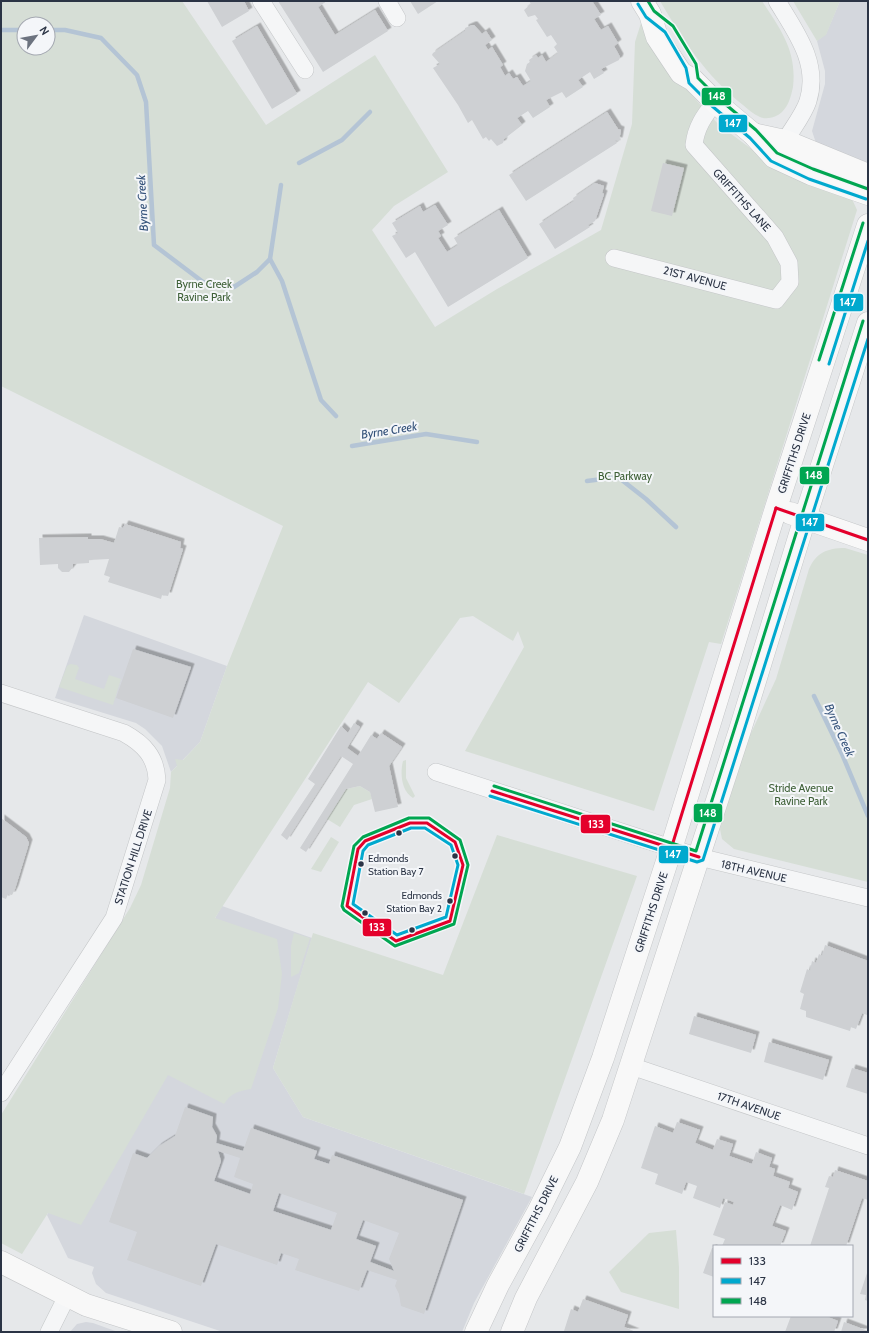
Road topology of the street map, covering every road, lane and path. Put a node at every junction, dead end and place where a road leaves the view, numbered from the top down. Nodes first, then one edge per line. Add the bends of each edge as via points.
1 (261, 1) edge
2 (387, 1) edge
3 (777, 1) edge
4 (646, 8) edge
5 (397, 18) dead end
6 (305, 70) dead end
7 (715, 102) junction
8 (753, 134) junction
9 (785, 141) junction
10 (868, 175) edge
11 (868, 194) edge
12 (868, 225) edge
13 (614, 258) dead end
14 (776, 300) joint
15 (868, 323) edge
16 (776, 508) junction
17 (805, 518) junction
18 (868, 540) edge
19 (1, 693) edge
20 (436, 772) dead end
21 (671, 849) junction
22 (699, 857) junction
23 (868, 898) edge
24 (631, 1066) junction
25 (1, 1093) edge
26 (868, 1146) edge
27 (14, 1270) edge
28 (67, 1296) junction
29 (49, 1332) edge
30 (171, 1332) edge
31 (476, 1332) edge
32 (512, 1332) edge

1 - 6 street
2 - 5 street
3 - 9 street via 802,42 810,75 808,102
4 - 7 main road via 656,37 681,73 693,80
7 - 8 main road
7 - 14 street, GRIFFITHS LANE via 702,118 696,131 694,145 775,237 789,263 790,282
8 - 9 main road
8 - 11 main road via 774,157 811,174
9 - 10 main road
12 - 16 main road, GRIFFITHS DRIVE
13 - 14 street, 21ST AVENUE
15 - 17 main road
16 - 17 main road
16 - 21 main road, GRIFFITHS DRIVE
17 - 18 main road
17 - 22 main road
19 - 25 street, STATION HILL DRIVE via 133,738 152,758 157,780 114,918
20 - 21 street, 18TH AVENUE
21 - 22 street, 18TH AVENUE
21 - 31 main road, GRIFFITHS DRIVE via 603,1058 570,1147
22 - 23 street, 18TH AVENUE
22 - 24 main road
24 - 26 street, 17TH AVENUE
24 - 32 main road via 613,1120 587,1182 526,1298
27 - 28 main road
28 - 29 street
28 - 30 main road via 86,1305

